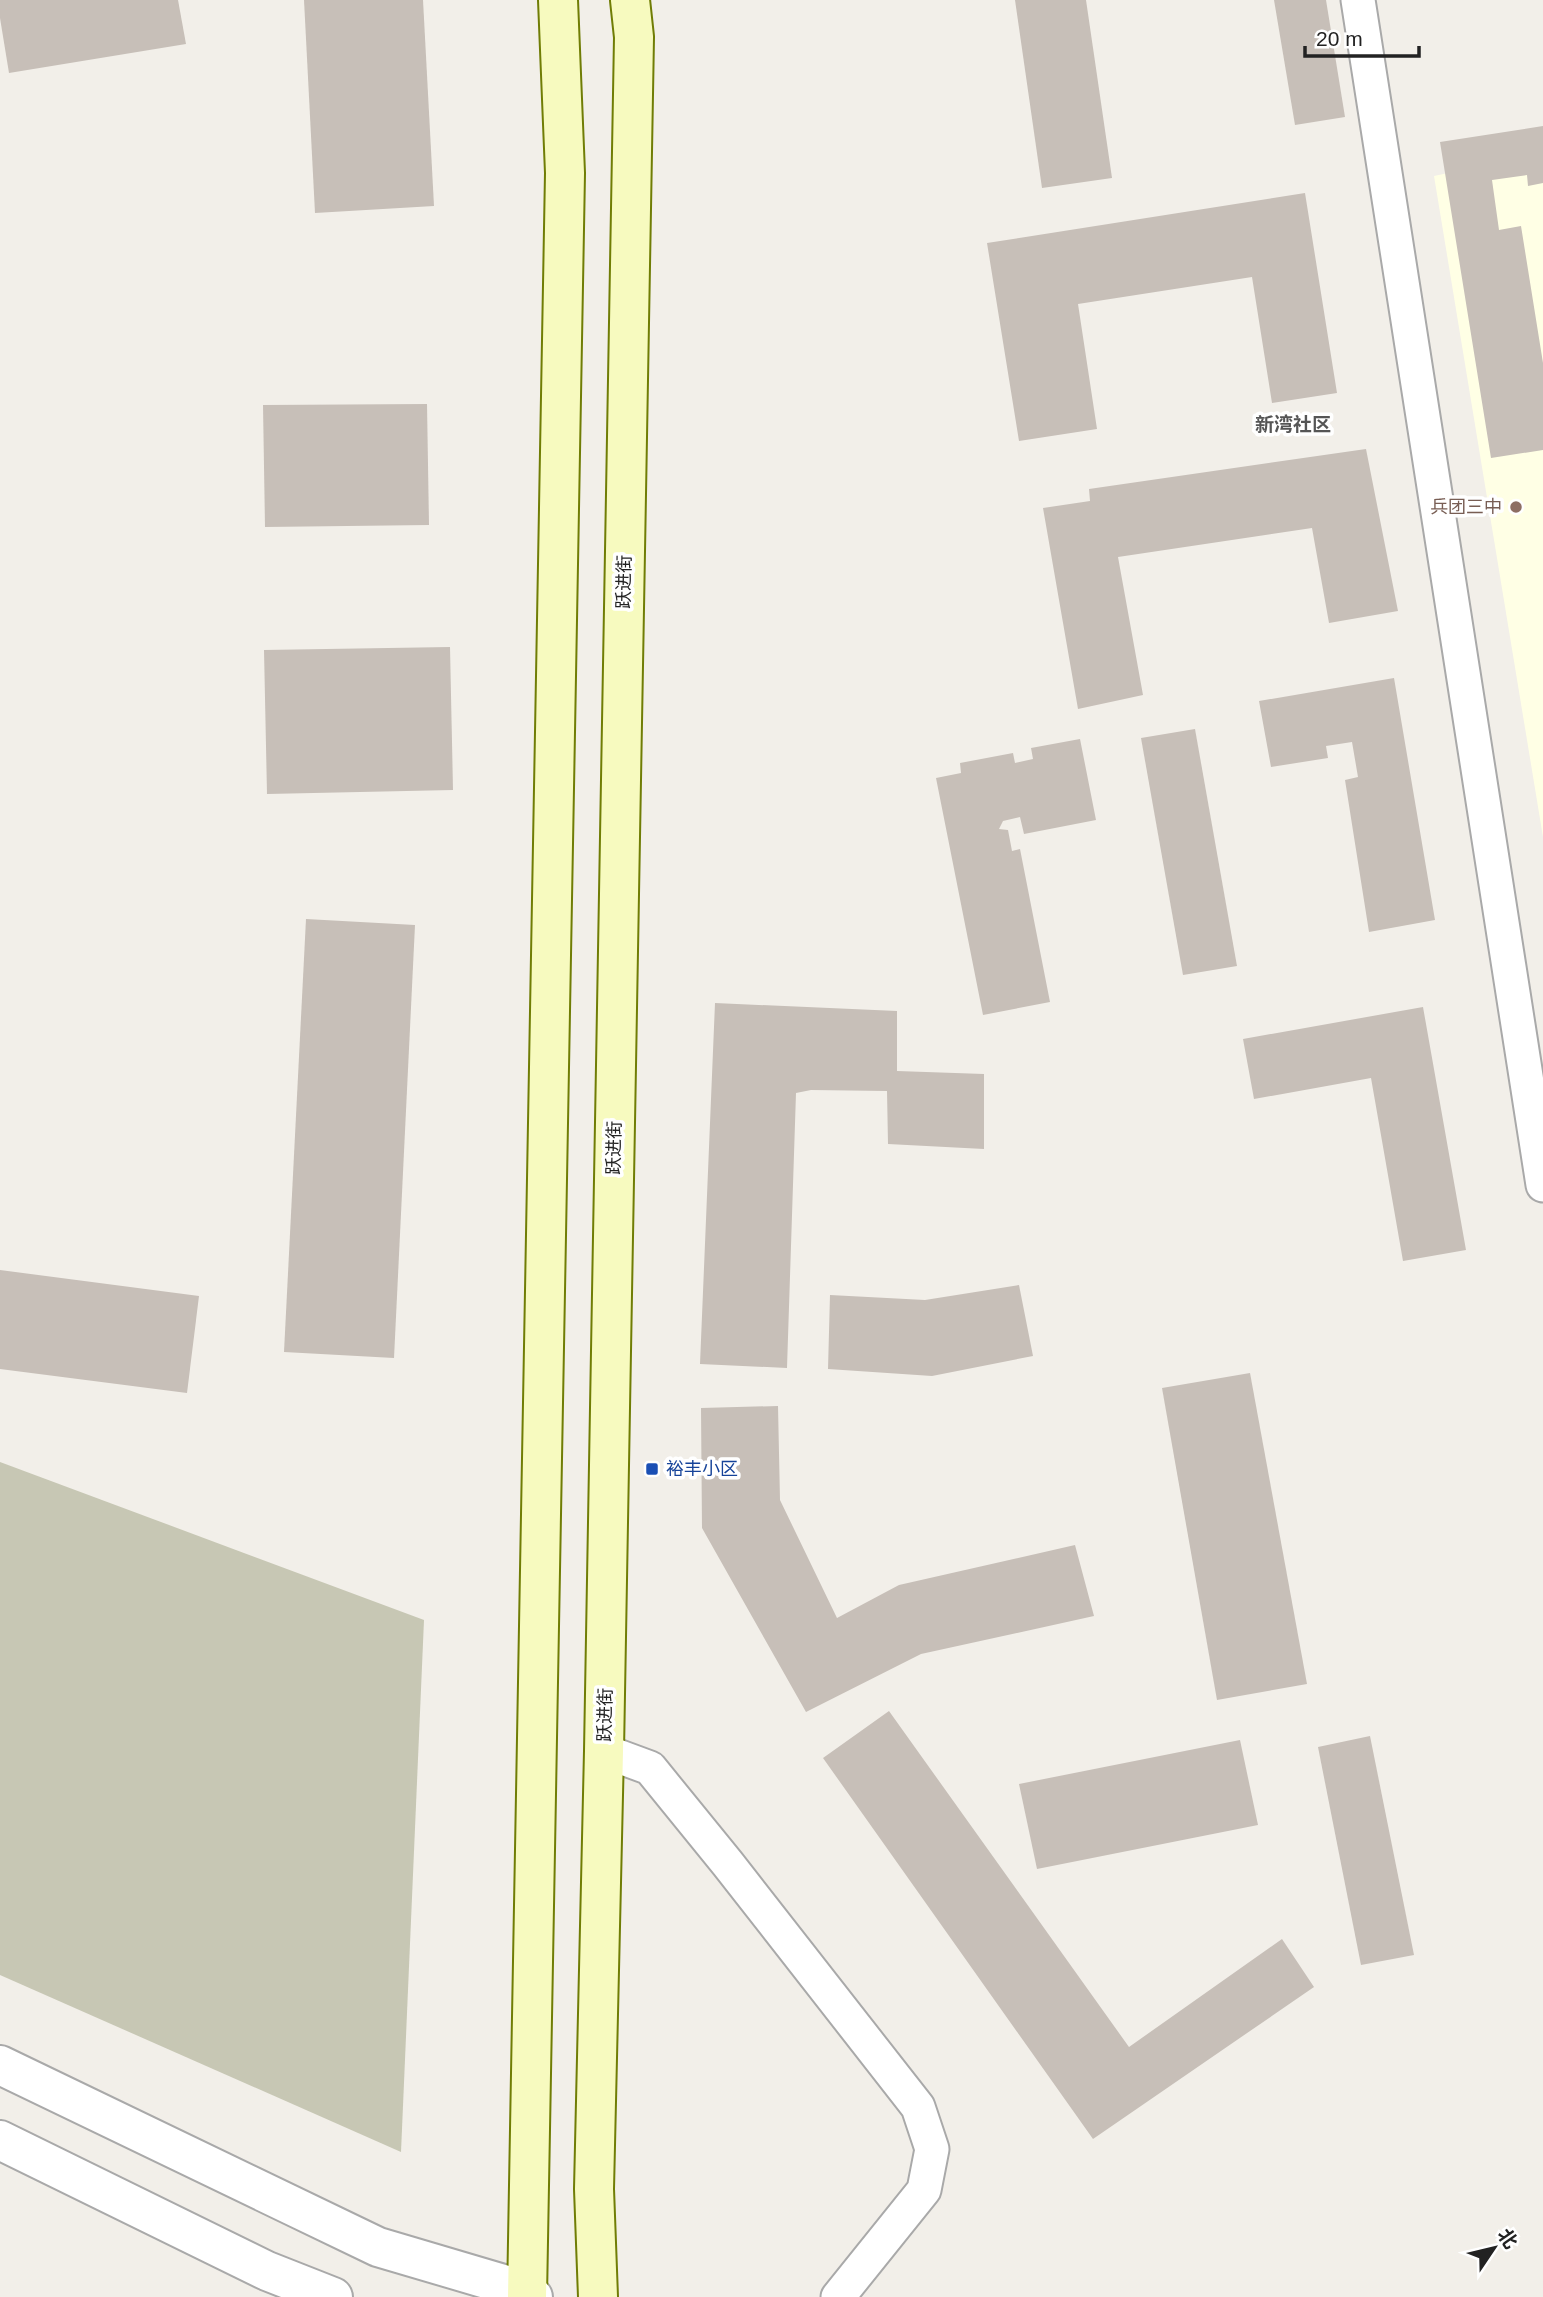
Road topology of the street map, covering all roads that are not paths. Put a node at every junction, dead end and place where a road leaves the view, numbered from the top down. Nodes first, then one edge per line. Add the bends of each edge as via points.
1 (558, 0) edge
2 (630, 0) edge
3 (1358, 0) edge
4 (1543, 1185) edge
5 (604, 1752) junction
6 (0, 2065) edge
7 (1, 2143) edge
8 (529, 2295) edge
9 (333, 2297) edge
10 (598, 2297) edge
11 (838, 2297) edge

1 - 8 main road via 565,187
2 - 5 main road, 跃进街 via 634,37
3 - 4 street
5 - 10 main road, 跃进街 via 594,2189
5 - 11 street via 650,1768 918,2107 932,2149 924,2190
6 - 8 street via 378,2247
7 - 9 street via 267,2271

